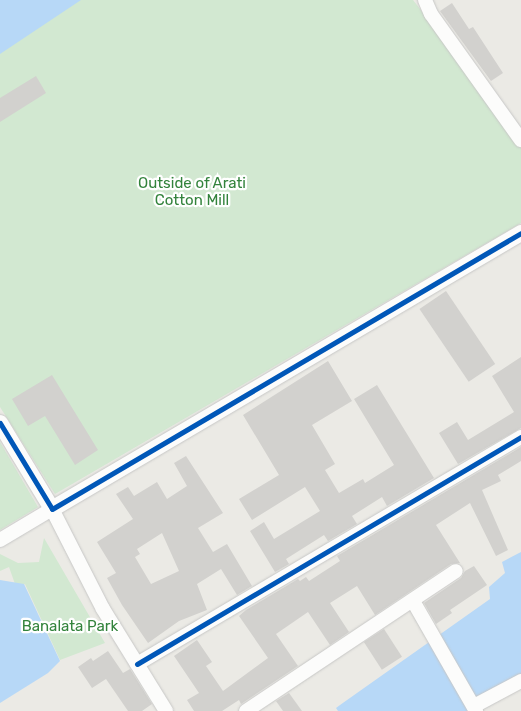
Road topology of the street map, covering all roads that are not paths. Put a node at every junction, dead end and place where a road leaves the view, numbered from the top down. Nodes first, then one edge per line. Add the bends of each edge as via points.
1 (425, 0) edge
2 (521, 140) edge
3 (521, 233) edge
4 (0, 423) edge
5 (521, 437) edge
6 (52, 509) junction
7 (0, 540) edge
8 (456, 571) dead end
9 (413, 601) junction
10 (137, 664) junction
11 (521, 681) edge
12 (475, 708) edge
13 (166, 711) edge
14 (246, 711) edge

1 - 2 street via 431,14
3 - 6 street
4 - 6 street
5 - 10 street
6 - 7 street
6 - 10 street
8 - 9 street
9 - 12 street
9 - 14 street
10 - 13 street
11 - 12 street

